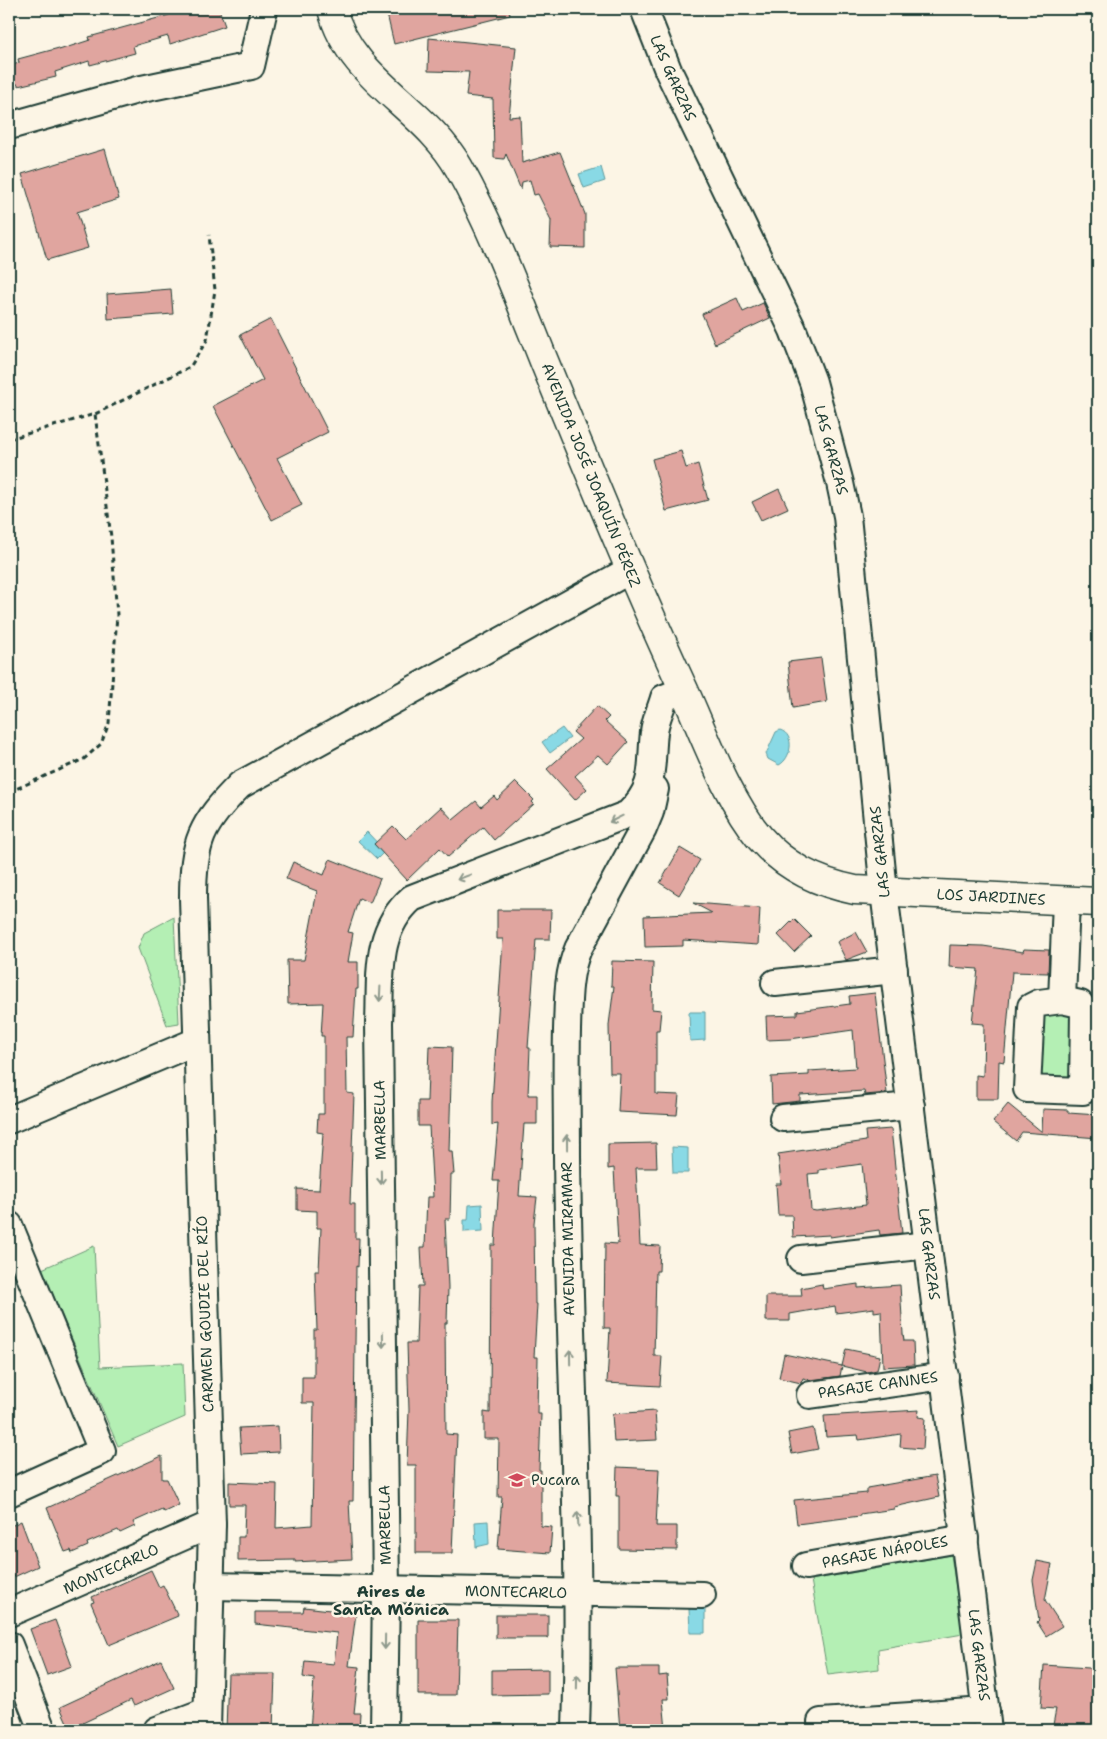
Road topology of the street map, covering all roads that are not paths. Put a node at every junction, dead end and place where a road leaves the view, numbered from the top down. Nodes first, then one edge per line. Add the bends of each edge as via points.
1 (264, 9) edge
2 (332, 9) edge
3 (644, 9) edge
4 (9, 126) edge
5 (630, 570) junction
6 (684, 690) junction
7 (653, 768) junction
8 (884, 892) junction
9 (1066, 901) junction
10 (1098, 902) edge
11 (894, 970) junction
12 (775, 983) dead end
13 (1062, 1000) dead end
14 (197, 1041) junction
15 (911, 1106) junction
16 (783, 1118) dead end
17 (9, 1120) edge
18 (9, 1225) edge
19 (928, 1245) junction
20 (801, 1258) dead end
21 (946, 1376) junction
22 (810, 1395) dead end
23 (9, 1493) edge
24 (212, 1524) junction
25 (965, 1538) junction
26 (806, 1566) dead end
27 (210, 1586) junction
28 (386, 1590) junction
29 (579, 1593) junction
30 (702, 1595) dead end
31 (9, 1613) edge
32 (9, 1645) edge
33 (207, 1720) edge
34 (987, 1721) edge
35 (821, 1722) dead end
36 (42, 1730) edge
37 (158, 1730) edge
38 (384, 1730) edge
39 (576, 1730) edge

1 - 4 street via 251,66 137,90
2 - 5 main road, AVENIDA JOSÉ JOAQUÍN PÉREZ via 350,51 444,145 471,191
3 - 8 street, LAS GARZAS via 668,70 793,330 813,382 847,516
5 - 6 main road, AVENIDA JOSÉ JOAQUÍN PÉREZ
5 - 14 street, CARMEN GOUDIE DEL RÍO via 240,785 216,809 202,834 193,863
6 - 7 street, MARBELLA via 664,698 654,730
6 - 8 main road, AVENIDA JOSÉ JOAQUÍN PÉREZ via 738,804 769,848 796,868 828,884
7 -> 28 street, MARBELLA via 645,792 628,814 412,898 395,916 382,944 378,1023
29 -> 7 street, AVENIDA MIRAMAR via 568,1272 566,1069 569,975 578,949 650,812 655,790
8 - 9 main road, LOS JARDINES
8 - 11 street, LAS GARZAS
9 - 10 main road, LOS JARDINES
9 - 13 street
11 - 12 street
11 - 15 street, LAS GARZAS
14 - 17 street
14 - 24 street, CARMEN GOUDIE DEL RÍO
15 - 16 street
15 - 19 street, LAS GARZAS
18 - 23 street via 102,1452
19 - 20 street
19 - 21 street, LAS GARZAS
21 - 22 street, PASAJE CANNES
21 - 25 street, LAS GARZAS
24 - 27 street, CARMEN GOUDIE DEL RÍO
24 - 31 street, MONTECARLO
25 - 26 street, PASAJE NÁPOLES
25 - 34 street, LAS GARZAS
27 - 28 street, MONTECARLO
27 - 33 street, CARMEN GOUDIE DEL RÍO
28 - 29 street, MONTECARLO
28 -> 38 street, MARBELLA
29 - 30 street, MONTECARLO
39 -> 29 street, AVENIDA MIRAMAR
32 - 36 street
33 - 37 street
34 - 35 street

